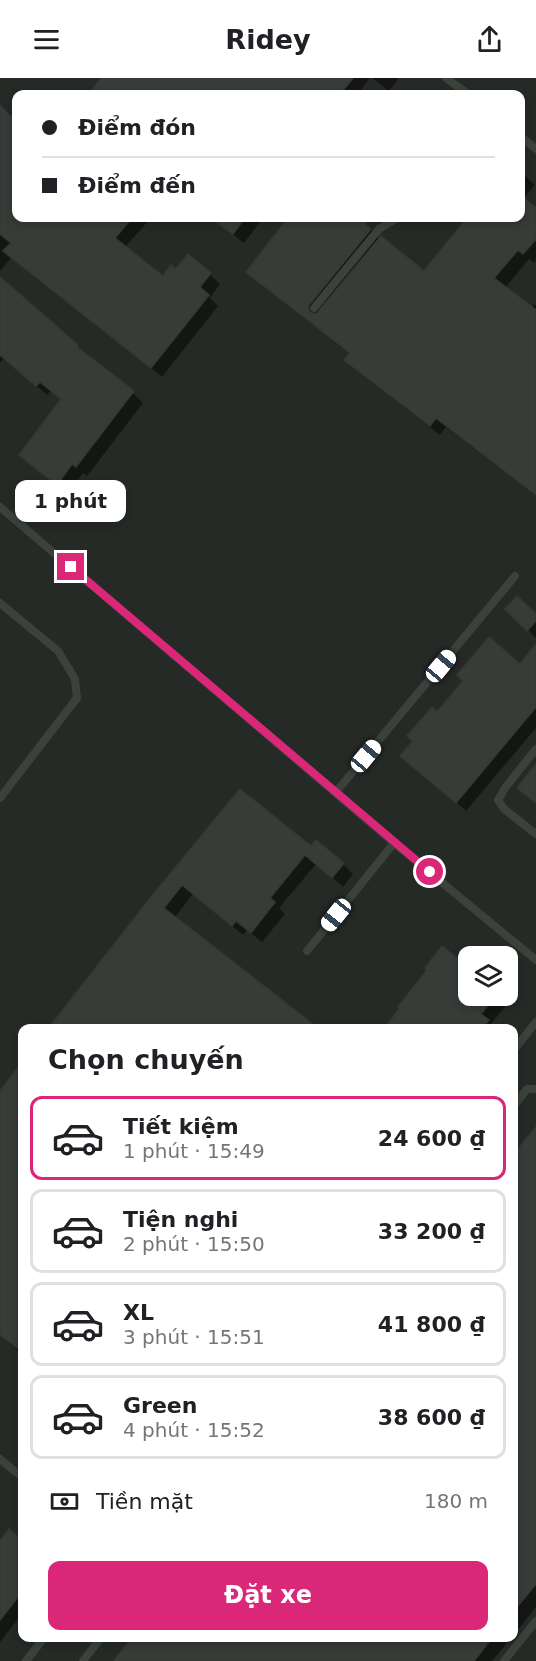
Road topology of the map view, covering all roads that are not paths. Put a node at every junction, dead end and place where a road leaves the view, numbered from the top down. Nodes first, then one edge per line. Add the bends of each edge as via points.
1 (446, 78) edge
2 (462, 90) edge
3 (391, 222) edge
4 (314, 308) dead end
5 (0, 507) edge
6 (515, 576) dead end
7 (0, 603) edge
8 (536, 749) edge
9 (336, 792) junction
10 (0, 798) edge
11 (536, 834) edge
12 (394, 843) junction
13 (307, 951) dead end
14 (536, 960) edge
15 (536, 1022) edge
16 (518, 1045) edge
17 (536, 1089) edge
18 (518, 1101) edge
19 (0, 1459) edge
20 (18, 1474) edge
21 (536, 1621) edge
22 (41, 1642) edge
23 (98, 1642) edge
24 (26, 1661) edge
25 (83, 1661) edge
26 (504, 1661) edge

1 - 2 lane
3 - 4 lane via 379,229
5 - 9 lane
6 - 9 lane
7 - 10 lane via 58,651 75,679 77,698
8 - 11 lane via 498,800
9 - 12 lane
12 - 13 lane
12 - 14 lane
15 - 16 lane
17 - 18 lane via 527,1089
19 - 20 lane
21 - 26 lane
22 - 24 lane
23 - 25 lane

